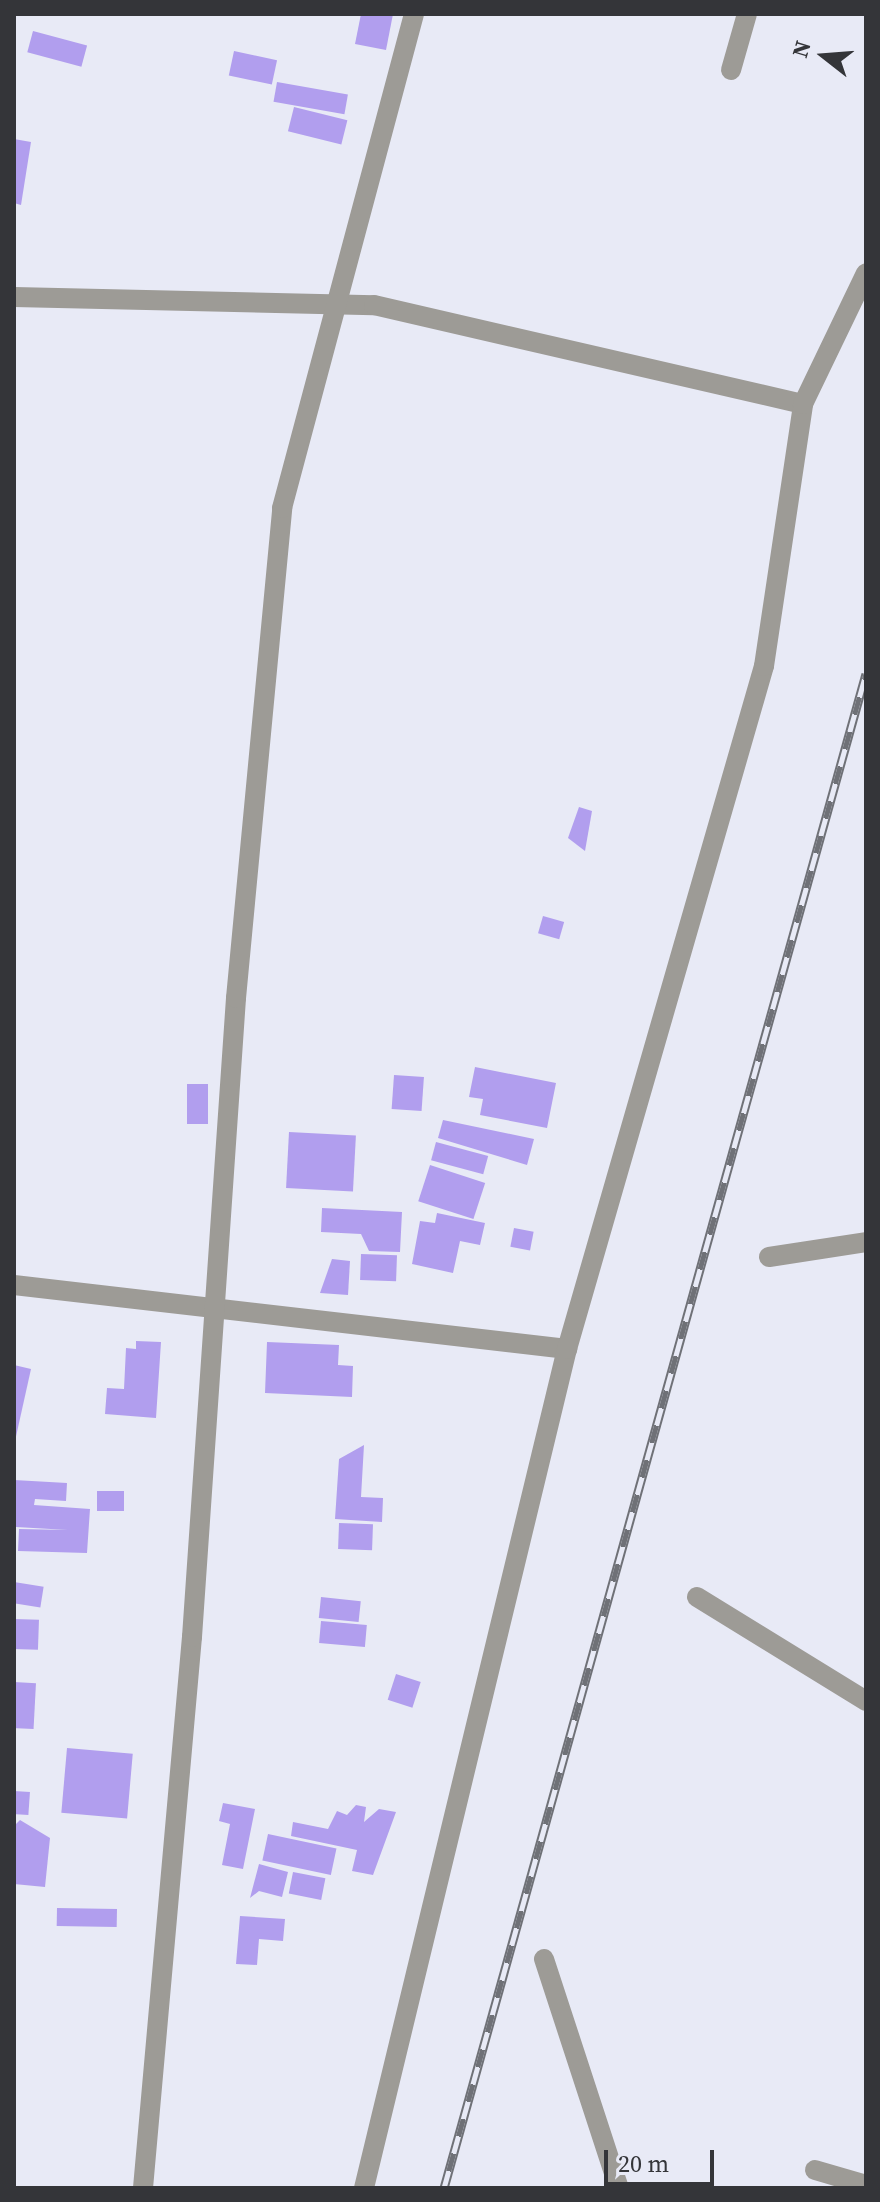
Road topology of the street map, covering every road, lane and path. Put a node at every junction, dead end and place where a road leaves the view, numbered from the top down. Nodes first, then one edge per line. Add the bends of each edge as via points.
1 (414, 14) edge
2 (747, 14) edge
3 (731, 70) dead end
4 (866, 273) edge
5 (14, 297) edge
6 (335, 300) junction
7 (803, 404) junction
8 (866, 1242) edge
9 (769, 1257) dead end
10 (14, 1285) edge
11 (214, 1309) junction
12 (567, 1349) junction
13 (697, 1597) dead end
14 (866, 1701) edge
15 (544, 1959) dead end
16 (815, 2170) dead end
17 (866, 2185) edge
18 (143, 2188) edge
19 (364, 2188) edge
20 (619, 2188) edge

1 - 6 street
2 - 3 street
4 - 7 street
5 - 6 street
6 - 7 street
6 - 11 street via 280,522
7 - 12 street via 764,666
8 - 9 street
10 - 11 street
11 - 12 street
11 - 18 street
12 - 19 street
13 - 14 street
15 - 20 street
16 - 17 street

